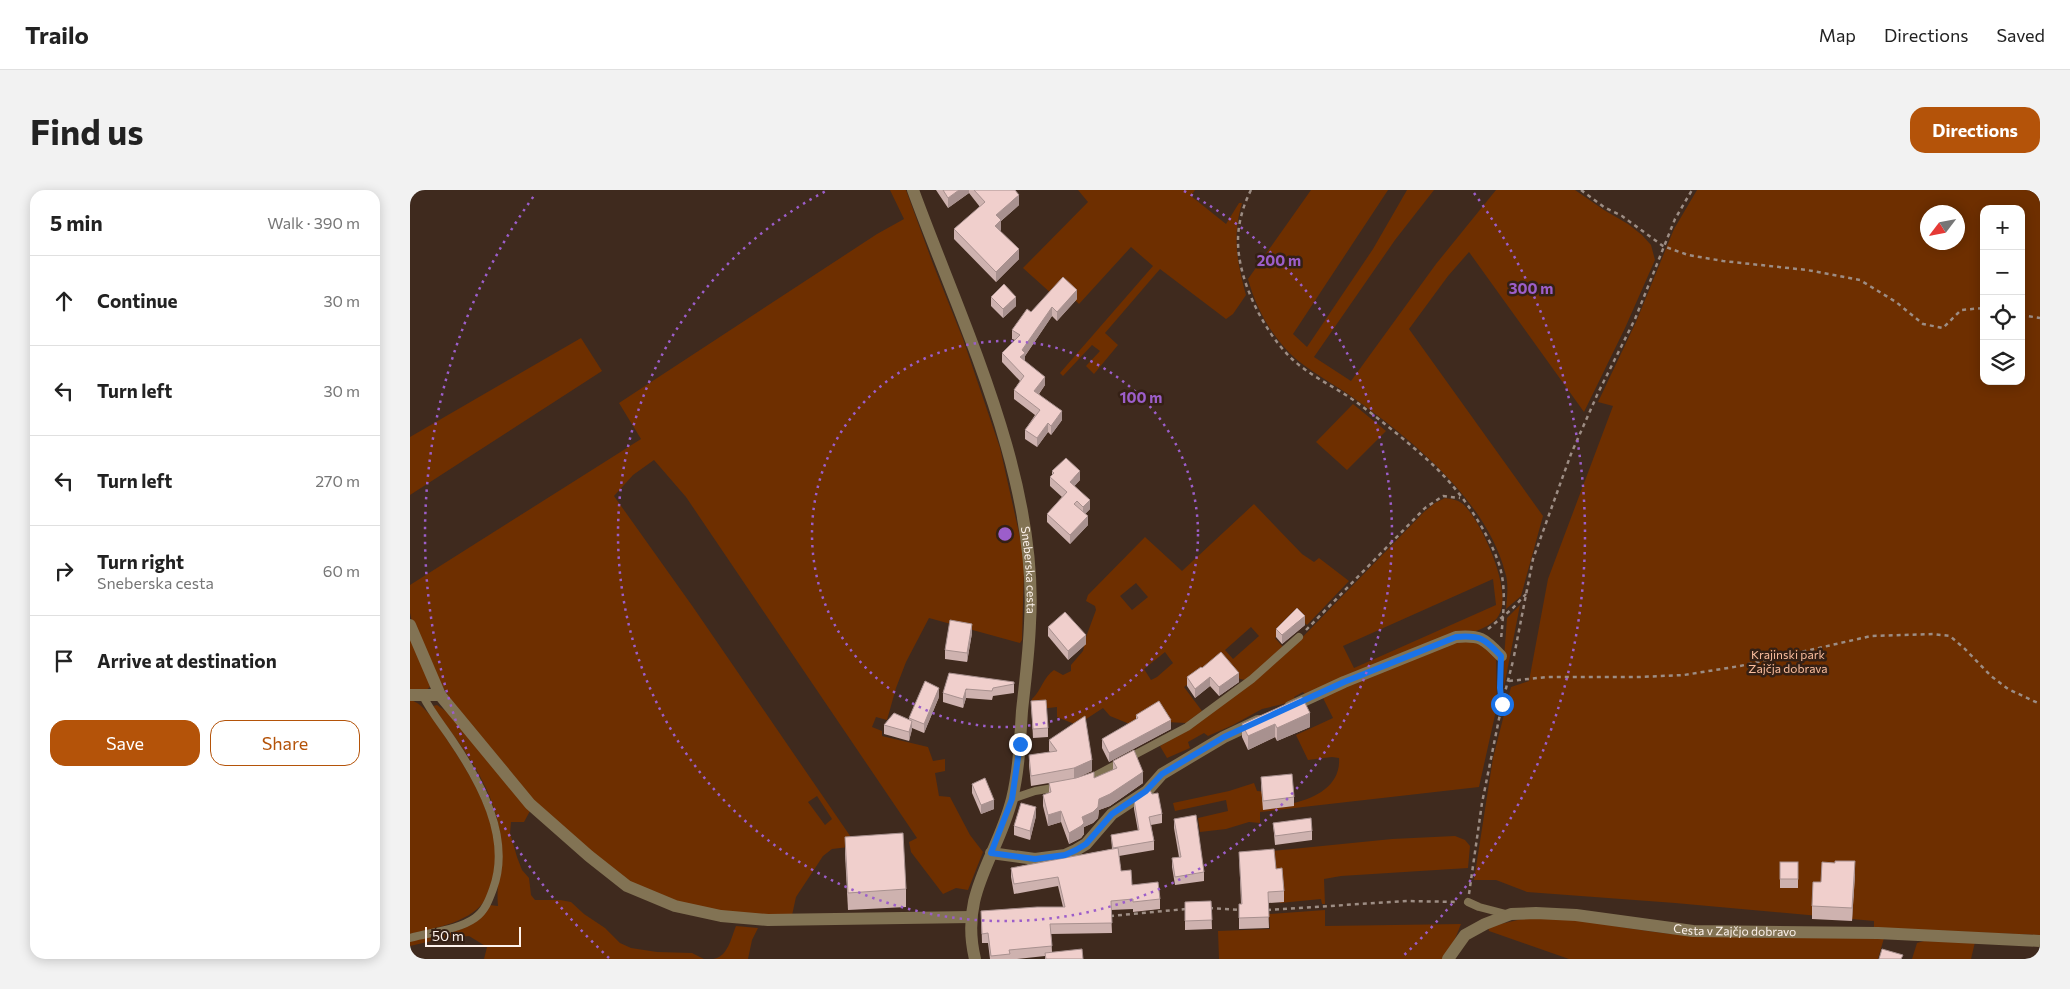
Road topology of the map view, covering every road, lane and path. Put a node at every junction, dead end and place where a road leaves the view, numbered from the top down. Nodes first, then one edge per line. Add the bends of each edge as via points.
1 (913, 190) edge
2 (1251, 190) edge
3 (1580, 190) edge
4 (1692, 190) edge
5 (1663, 246) junction
6 (1980, 308) edge
7 (2025, 316) edge
8 (2040, 318) edge
9 (1462, 498) junction
10 (1527, 593) junction
11 (1503, 617) junction
12 (410, 625) edge
13 (1300, 637) joint
14 (1501, 656) junction
15 (1509, 681) junction
16 (440, 695) junction
17 (416, 696) edge
18 (1502, 704) junction
19 (2040, 704) edge
20 (1083, 781) edge
21 (1066, 786) edge
22 (1012, 799) junction
23 (991, 853) junction
24 (1468, 902) junction
25 (1207, 908) edge
26 (1188, 909) edge
27 (1246, 910) edge
28 (1266, 910) edge
29 (1511, 914) junction
30 (1104, 916) edge
31 (971, 917) junction
32 (410, 938) edge
33 (2040, 941) edge
34 (976, 959) edge
35 (1448, 959) edge

1 - 22 street, Sneberska cesta via 993,404 1007,447 1028,542 1032,581 1030,624
2 - 9 path via 1240,222 1238,242 1250,295 1266,328 1289,356 1358,404 1433,465
3 - 5 path
4 - 5 path
5 - 6 path via 1688,255 1860,280 1896,302 1923,324 1943,328 1961,310
5 - 10 path via 1635,319 1571,454 1534,559
7 - 8 path
9 - 11 path via 1476,517 1499,565 1504,586
9 - 13 path via 1444,496 1425,508
10 - 11 path
10 - 15 path
11 - 14 path
12 - 16 street
13 - 20 lane via 1252,679 1187,727
14 - 18 path
14 - 23 street via 1481,637 1456,637 1224,737 1162,774 1146,791 1112,814 1091,839 1076,850 1065,855 1035,859
15 - 18 path
15 - 19 path via 1546,677 1684,674 1766,660 1871,636 1933,634 1950,636 2008,689
16 - 17 street
16 - 31 street via 538,810 588,856 627,886 667,902 722,916 768,920
17 - 32 lane via 464,759 487,801 497,844 498,873 487,904 476,917 464,924
18 - 24 path via 1482,803
21 - 22 lane
22 - 23 street, Sneberska cesta
23 - 31 street, Sneberska cesta via 976,890
24 - 28 path via 1407,901
24 - 29 lane via 1490,911
25 - 27 path
26 - 30 path
29 - 33 street, Cesta v Zajčjo dobravo via 1556,913 1693,931 1878,933
29 - 35 street, Cesta v Zajčjo dobravo via 1465,935
31 - 34 street, Sneberska cesta

